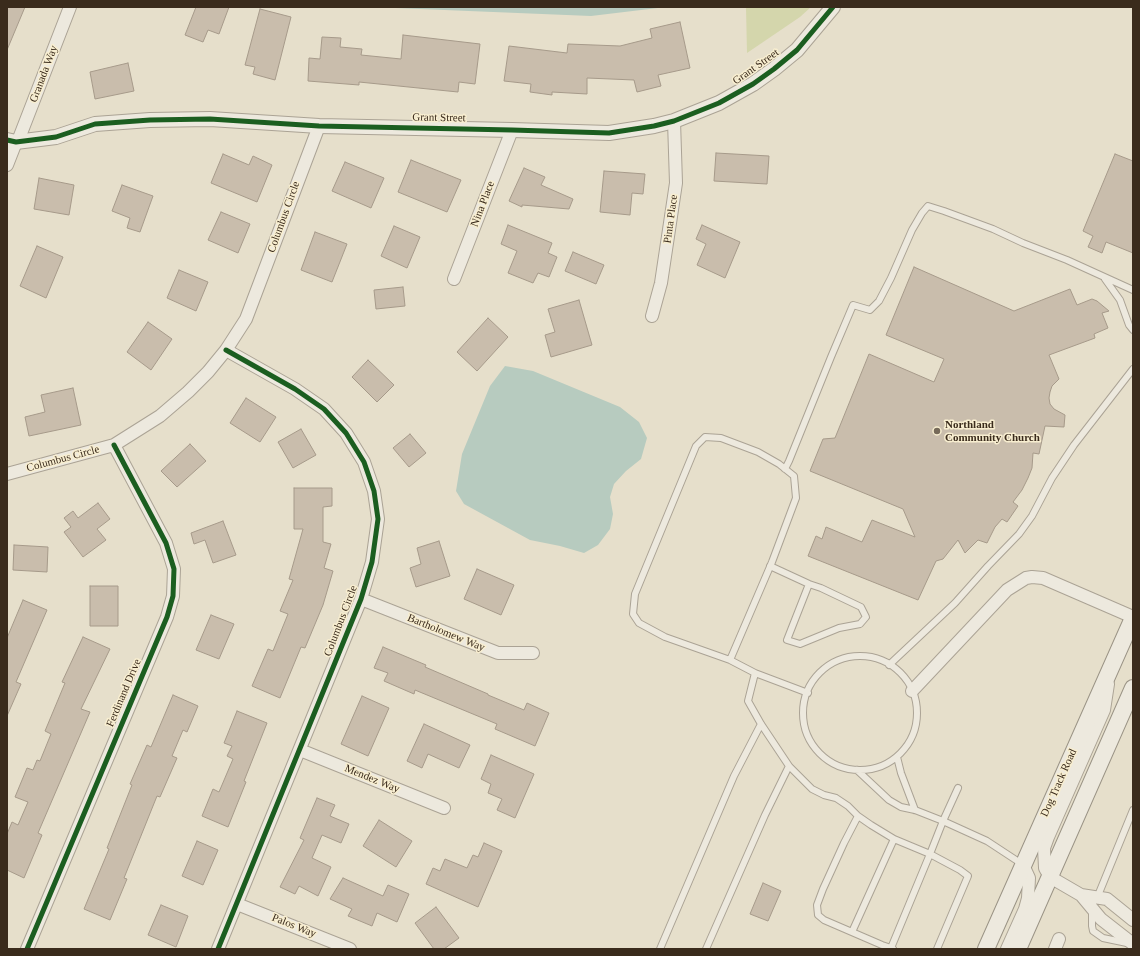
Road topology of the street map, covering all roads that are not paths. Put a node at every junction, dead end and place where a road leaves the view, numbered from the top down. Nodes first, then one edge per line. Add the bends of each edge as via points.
1 (70, 7) edge
2 (833, 7) edge
3 (674, 121) junction
4 (318, 126) junction
5 (512, 130) junction
6 (14, 141) edge
7 (7, 165) edge
8 (1104, 277) junction
9 (454, 279) dead end
10 (1133, 290) edge
11 (652, 316) dead end
12 (1133, 330) edge
13 (226, 350) junction
14 (1133, 369) edge
15 (114, 445) junction
16 (784, 469) junction
17 (7, 474) edge
18 (770, 566) junction
19 (809, 584) junction
20 (361, 600) junction
21 (1133, 618) edge
22 (533, 653) dead end
23 (730, 660) junction
24 (889, 665) junction
25 (1111, 668) junction
26 (755, 673) junction
27 (1133, 688) edge
28 (912, 691) junction
29 (808, 693) junction
30 (761, 724) junction
31 (300, 750) junction
32 (897, 757) junction
33 (789, 766) junction
34 (857, 770) junction
35 (958, 788) dead end
36 (444, 808) dead end
37 (915, 810) junction
38 (1133, 810) edge
39 (858, 816) junction
40 (943, 821) junction
41 (894, 839) junction
42 (930, 854) junction
43 (1023, 865) junction
44 (1050, 877) junction
45 (1095, 903) junction
46 (237, 904) junction
47 (1132, 920) edge
48 (852, 932) junction
49 (1120, 934) junction
50 (1133, 944) edge
51 (27, 949) edge
52 (218, 949) edge
53 (350, 949) edge
54 (660, 949) edge
55 (706, 949) edge
56 (892, 949) edge
57 (937, 949) edge
58 (986, 949) edge
59 (1007, 949) edge
60 (1018, 949) edge

1 - 6 street, Granada Way
2 - 3 street, Grant Street via 797,50 774,69 719,103
3 - 5 street, Grant Street via 609,133
3 - 11 street, Pinta Place via 676,183 661,283
4 - 5 street, Grant Street
4 - 6 street, Grant Street via 210,120 150,120 95,124 56,137
4 - 13 street, Columbus Circle via 246,319
5 - 9 street, Nina Place
6 - 7 street, Granada Way
8 - 10 lane
8 - 12 lane via 1120,300
8 - 16 lane via 993,230 928,206 912,230 879,301 870,310 853,305
13 - 15 street, Columbus Circle via 208,372 160,416
13 - 20 street, Columbus Circle via 295,389 324,409 346,433 364,462 374,491 378,519 372,562
14 - 24 lane via 1074,446 1019,534 955,603
15 - 17 street, Columbus Circle
15 - 51 street, Ferdinand Drive via 166,543 174,569 173,596 167,617
16 - 18 lane via 794,476 796,498
16 - 23 lane via 779,464 721,438 705,437 696,446 635,594 633,614 638,623 665,637
18 - 19 lane
18 - 23 lane
19 - 19 lane via 860,607 866,617 860,624 840,628 800,644 787,640
20 - 22 street, Bartholomew Way via 498,653
20 - 31 street, Columbus Circle
21 - 25 main road, Dog Track Road
21 - 28 street via 1043,578 1026,578 1007,590
23 - 26 lane
24 - 28 lane via 898,670
24 - 29 lane via 881,660 861,656 842,659 825,669
25 - 43 main road, Dog Track Road
25 - 44 street via 1104,710 1044,848 1045,868
26 - 29 lane
26 - 30 lane via 748,700
27 - 44 main road
28 - 32 lane via 916,704 916,724 909,742
29 - 34 lane via 804,702 804,721 810,740 822,756 838,766
30 - 33 lane
30 - 54 lane via 734,776
31 - 36 street, Mendez Way
31 - 46 street, Columbus Circle
32 - 34 lane via 885,765
32 - 37 lane
33 - 39 lane via 812,789 836,798
33 - 55 lane
34 - 37 lane via 901,808
35 - 40 lane
37 - 40 lane
38 - 45 lane
39 - 41 lane
39 - 48 lane via 817,905 818,915 824,920
40 - 42 lane
40 - 43 lane via 987,842
41 - 42 lane
41 - 48 lane
42 - 56 lane
42 - 57 lane via 968,876
43 - 58 main road, Dog Track Road
43 - 59 street via 1029,878 1028,898
44 - 45 street
44 - 60 main road
45 - 47 street via 1107,900
45 - 49 street via 1101,919
45 - 50 lane via 1093,931 1103,938
46 - 52 street, Columbus Circle
46 - 53 street, Palos Way
47 - 49 street
48 - 56 lane
49 - 50 street

